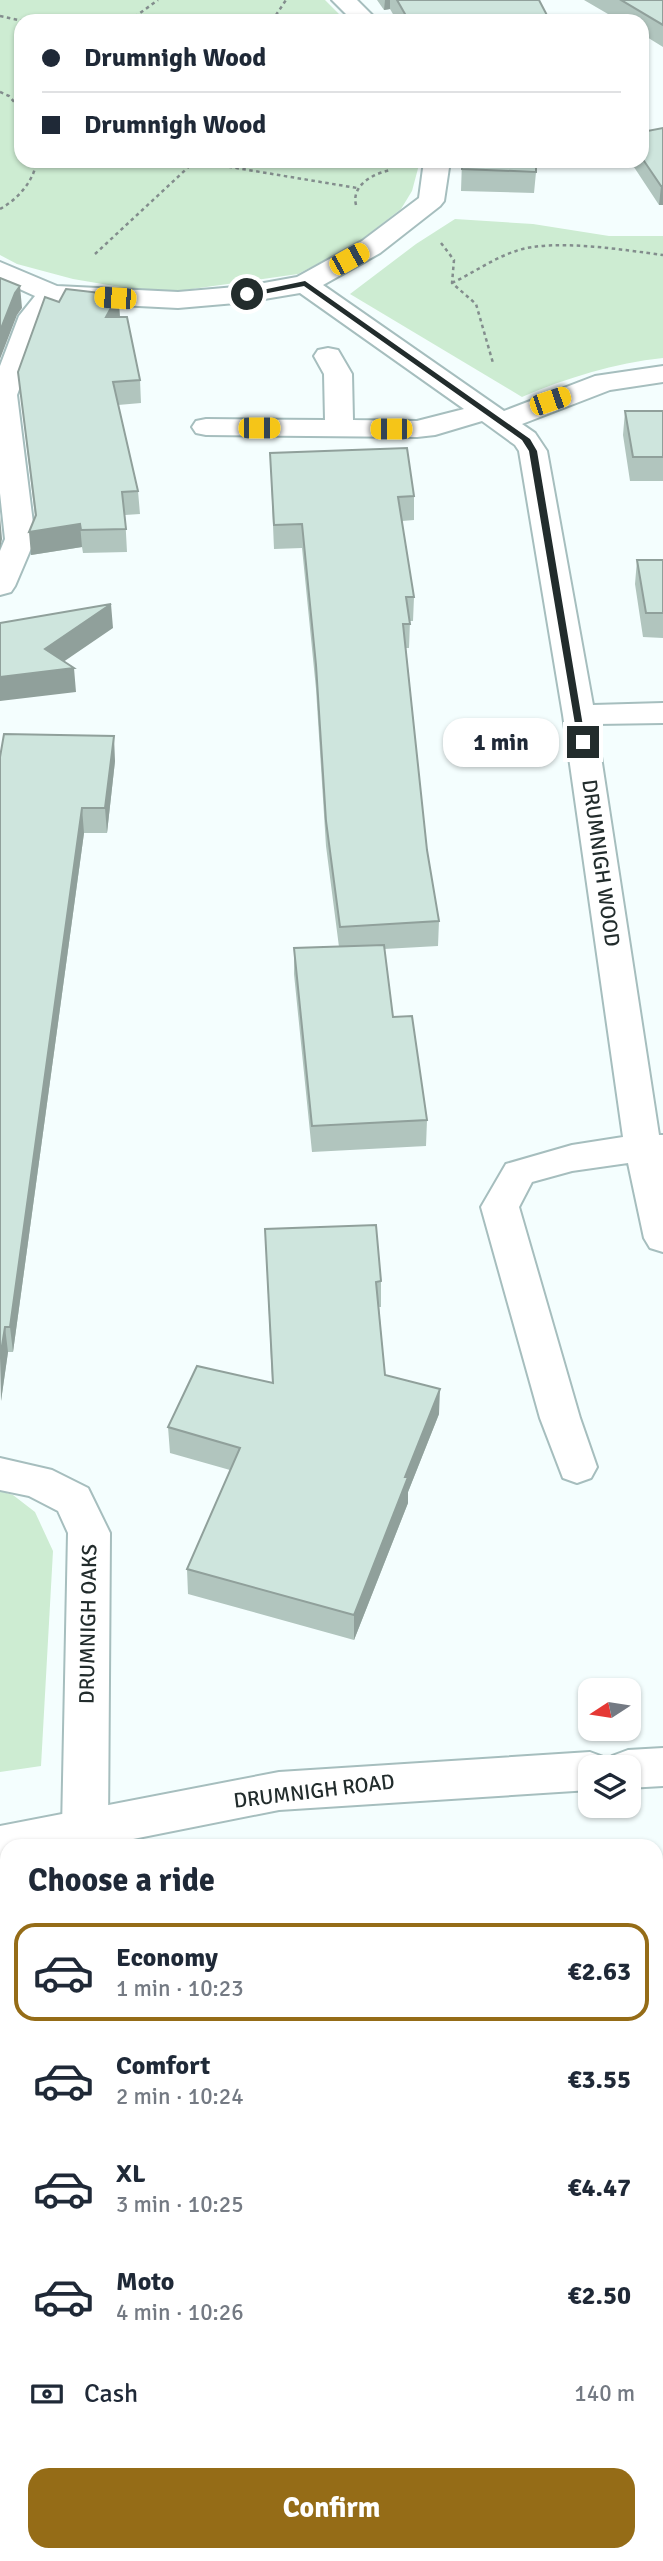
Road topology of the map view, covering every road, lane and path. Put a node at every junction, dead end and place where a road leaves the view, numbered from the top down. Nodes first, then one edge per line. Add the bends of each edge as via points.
1 (158, 0) edge
2 (344, 0) edge
3 (139, 14) edge
4 (359, 14) edge
5 (0, 92) edge
6 (14, 102) edge
7 (36, 168) edge
8 (187, 168) edge
9 (237, 168) edge
10 (438, 168) edge
11 (357, 188) dead end
12 (0, 209) edge
13 (410, 219) junction
14 (95, 254) dead end
15 (663, 255) edge
16 (0, 270) edge
17 (452, 283) junction
18 (305, 284) junction
19 (52, 294) junction
20 (328, 356) dead end
21 (494, 368) dead end
22 (663, 374) edge
23 (1, 396) edge
24 (493, 416) junction
25 (206, 427) dead end
26 (339, 429) junction
27 (0, 586) edge
28 (663, 712) edge
29 (579, 715) junction
30 (653, 1148) edge
31 (663, 1238) edge
32 (577, 1468) dead end
33 (0, 1474) edge
34 (663, 1767) edge
35 (641, 1768) edge
36 (578, 1772) edge
37 (85, 1829) junction
38 (35, 1839) edge

1 - 3 path
2 - 4 street
5 - 6 path
7 - 12 path via 11,204
8 - 14 path
9 - 11 path
10 - 13 street via 431,201
13 - 17 path via 436,237 454,260
13 - 18 street
15 - 17 path via 601,247 517,250
16 - 19 street
17 - 21 path via 477,304
18 - 19 street via 178,300
18 - 24 street, DRUMNIGH WOOD
19 - 23 street via 32,316
20 - 26 street via 338,374
22 - 24 street via 605,382
23 - 27 street via 20,539
24 - 26 street via 417,429
24 - 29 street, DRUMNIGH WOOD via 526,439 533,451
25 - 26 street
28 - 29 street
29 - 30 street, DRUMNIGH WOOD
30 - 31 street, DRUMNIGH WOOD
30 - 32 street via 559,1159 519,1173 500,1207
33 - 37 street, DRUMNIGH OAKS via 38,1481 73,1500 89,1533
34 - 35 street
36 - 37 street, DRUMNIGH ROAD via 279,1791
37 - 38 street, DRUMNIGH ROAD

